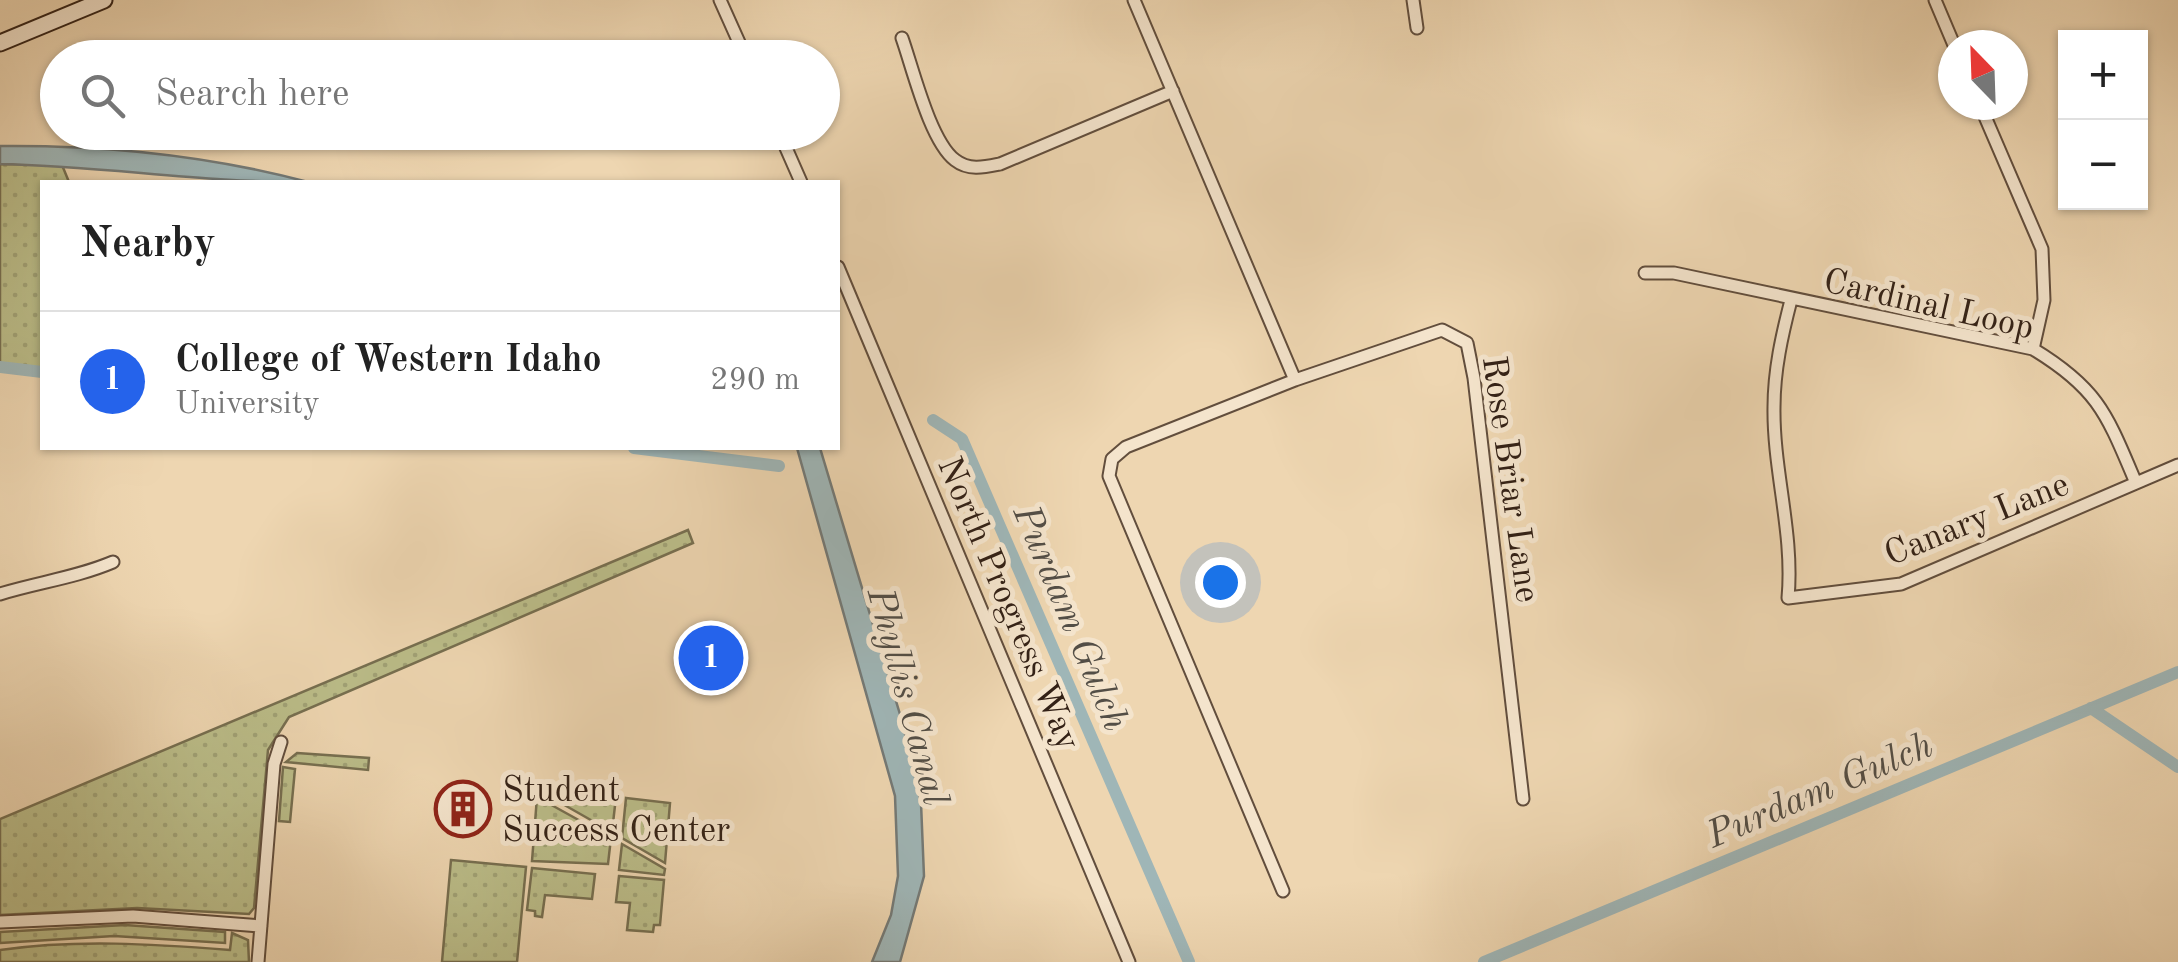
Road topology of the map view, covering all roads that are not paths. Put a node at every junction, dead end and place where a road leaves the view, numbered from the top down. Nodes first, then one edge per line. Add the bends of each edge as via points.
1 (720, 0) edge
2 (1134, 0) edge
3 (1413, 0) edge
4 (1935, 0) edge
5 (96, 2) edge
6 (1417, 28) dead end
7 (1948, 30) edge
8 (902, 38) dead end
9 (738, 40) edge
10 (0, 44) edge
11 (1173, 91) junction
12 (1986, 120) edge
13 (787, 150) edge
14 (799, 180) edge
15 (840, 272) edge
16 (1644, 273) dead end
17 (1791, 300) junction
18 (2033, 349) junction
19 (1295, 380) junction
20 (2178, 465) edge
21 (2136, 483) junction
22 (113, 562) dead end
23 (0, 594) edge
24 (280, 742) dead end
25 (1523, 798) dead end
26 (1283, 891) dead end
27 (0, 922) edge
28 (261, 926) junction
29 (258, 962) edge
30 (1129, 962) edge

1 - 9 street
2 - 11 street
3 - 6 street
4 - 7 street
5 - 10 main road
8 - 11 street via 939,140 955,160 976,168 1000,164
11 - 19 street
12 - 18 street via 2042,249 2044,300
13 - 14 street
15 - 30 street, North Progress Way
16 - 17 street, Cardinal Loop via 1674,273
17 - 18 street, Cardinal Loop
17 - 21 street, Canary Lane via 1774,409 1792,557 1788,598 1900,584
18 - 21 street, Cardinal Loop via 2069,371 2100,402
19 - 25 street, Rose Briar Lane via 1442,330 1467,343
19 - 26 street via 1126,447 1112,459 1109,476
20 - 21 street, Canary Lane
22 - 23 street via 70,580
24 - 28 street
27 - 28 street via 117,916
28 - 29 street

